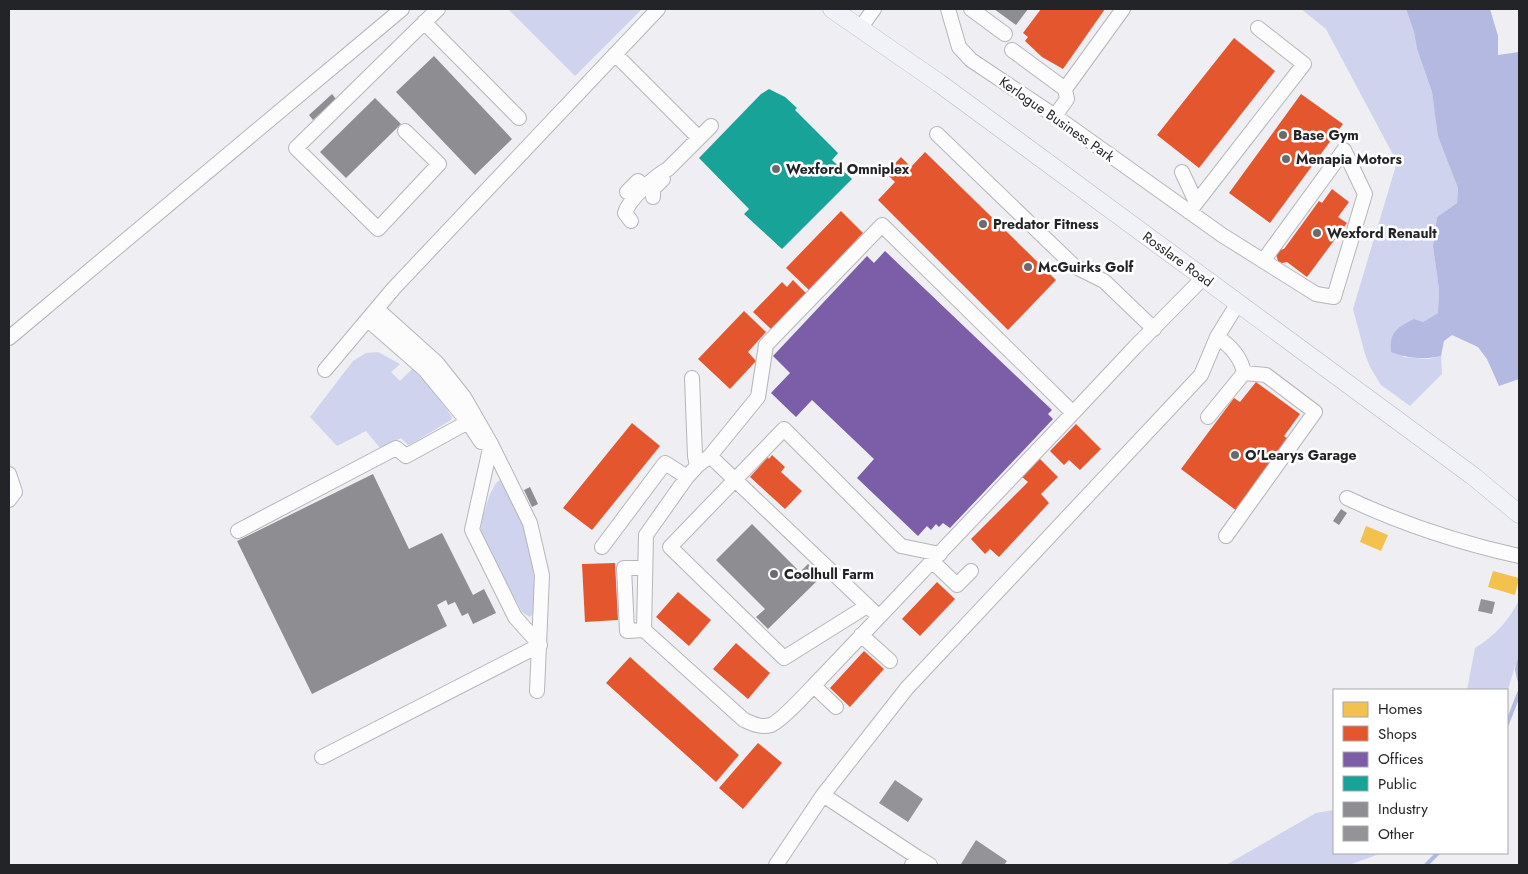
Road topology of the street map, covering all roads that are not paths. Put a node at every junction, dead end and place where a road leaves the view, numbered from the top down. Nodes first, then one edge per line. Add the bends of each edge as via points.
1 (402, 9) edge
2 (438, 9) edge
3 (658, 9) edge
4 (832, 9) edge
5 (874, 9) edge
6 (948, 9) edge
7 (971, 9) edge
8 (1123, 9) edge
9 (424, 22) junction
10 (861, 27) junction
11 (1258, 28) dead end
12 (1005, 34) dead end
13 (1012, 50) dead end
14 (615, 54) junction
15 (1065, 89) junction
16 (1055, 116) junction
17 (518, 118) dead end
18 (711, 126) dead end
19 (405, 131) dead end
20 (937, 134) dead end
21 (699, 138) junction
22 (1182, 172) dead end
23 (627, 192) dead end
24 (649, 192) junction
25 (1192, 207) junction
26 (631, 221) dead end
27 (1263, 261) junction
28 (1203, 278) junction
29 (1238, 303) junction
30 (372, 314) junction
31 (1154, 328) junction
32 (1217, 337) junction
33 (9, 338) edge
34 (325, 370) dead end
35 (1244, 373) junction
36 (692, 378) dead end
37 (1073, 413) junction
38 (1208, 417) dead end
39 (468, 422) junction
40 (491, 444) junction
41 (710, 456) junction
42 (698, 466) junction
43 (9, 474) edge
44 (686, 477) junction
45 (735, 479) junction
46 (1347, 498) dead end
47 (9, 500) edge
48 (1519, 514) edge
49 (238, 531) dead end
50 (1226, 536) dead end
51 (602, 547) dead end
52 (1519, 556) edge
53 (936, 558) junction
54 (645, 568) junction
55 (971, 571) dead end
56 (867, 606) junction
57 (879, 617) junction
58 (644, 630) junction
59 (861, 635) junction
60 (540, 645) junction
61 (890, 661) dead end
62 (814, 686) junction
63 (537, 691) dead end
64 (836, 707) dead end
65 (322, 757) dead end
66 (823, 795) junction
67 (915, 861) edge
68 (776, 865) edge
69 (930, 865) edge

1 - 33 street
2 - 9 street
3 - 14 street
4 - 10 main road, Rosslare Road
5 - 10 street
6 - 16 street, Kerlogue Business Park via 959,47 971,60
7 - 12 street
8 - 15 street
9 - 17 street
9 - 19 street via 296,148 378,229 439,164
10 - 28 main road, Rosslare Road
11 - 25 street via 1304,64
13 - 15 street
14 - 21 street
14 - 30 street
15 - 16 street via 1067,99
16 - 25 street, Kerlogue Business Park
18 - 21 street
20 - 31 street via 1074,266 1104,281
21 - 24 street
22 - 25 street
23 - 24 street via 638,181
24 - 26 street via 627,207 625,213
25 - 27 street, Kerlogue Business Park via 1222,235
27 - 27 street, Kerlogue Business Park via 1316,294 1334,297 1365,194 1344,150
28 - 29 main road, Rosslare Road
28 - 31 street
29 - 32 street
29 - 48 main road, Rosslare Road via 1473,476
30 - 34 street
30 - 39 street
30 - 40 street via 436,363 464,397
31 - 37 street
32 - 35 street via 1232,348 1242,363
32 - 66 street via 1201,375 907,688
35 - 38 street
35 - 50 street via 1266,375 1315,412
36 - 42 street
37 - 41 street via 882,225 766,345 758,397
37 - 53 street
39 - 40 street via 481,442
39 - 49 street via 406,456 396,448
40 - 60 street via 530,523 542,575
40 - 60 street via 472,530 515,617
41 - 42 street
41 - 45 street
42 - 44 street
43 - 47 street via 15,492
44 - 51 street via 665,463
44 - 54 street via 646,535
45 - 53 street via 784,429 901,546
45 - 56 street
45 - 56 street via 670,547 784,658
46 - 52 street via 1383,515 1473,546
53 - 55 street via 957,585
53 - 57 street
54 - 58 street
54 - 58 street via 624,568 627,631
56 - 57 street
57 - 59 street
58 - 62 street via 744,720 757,726 771,724
59 - 61 street
59 - 62 street
60 - 63 street
60 - 65 street
62 - 64 street
66 - 67 street
66 - 68 street
67 - 69 street

